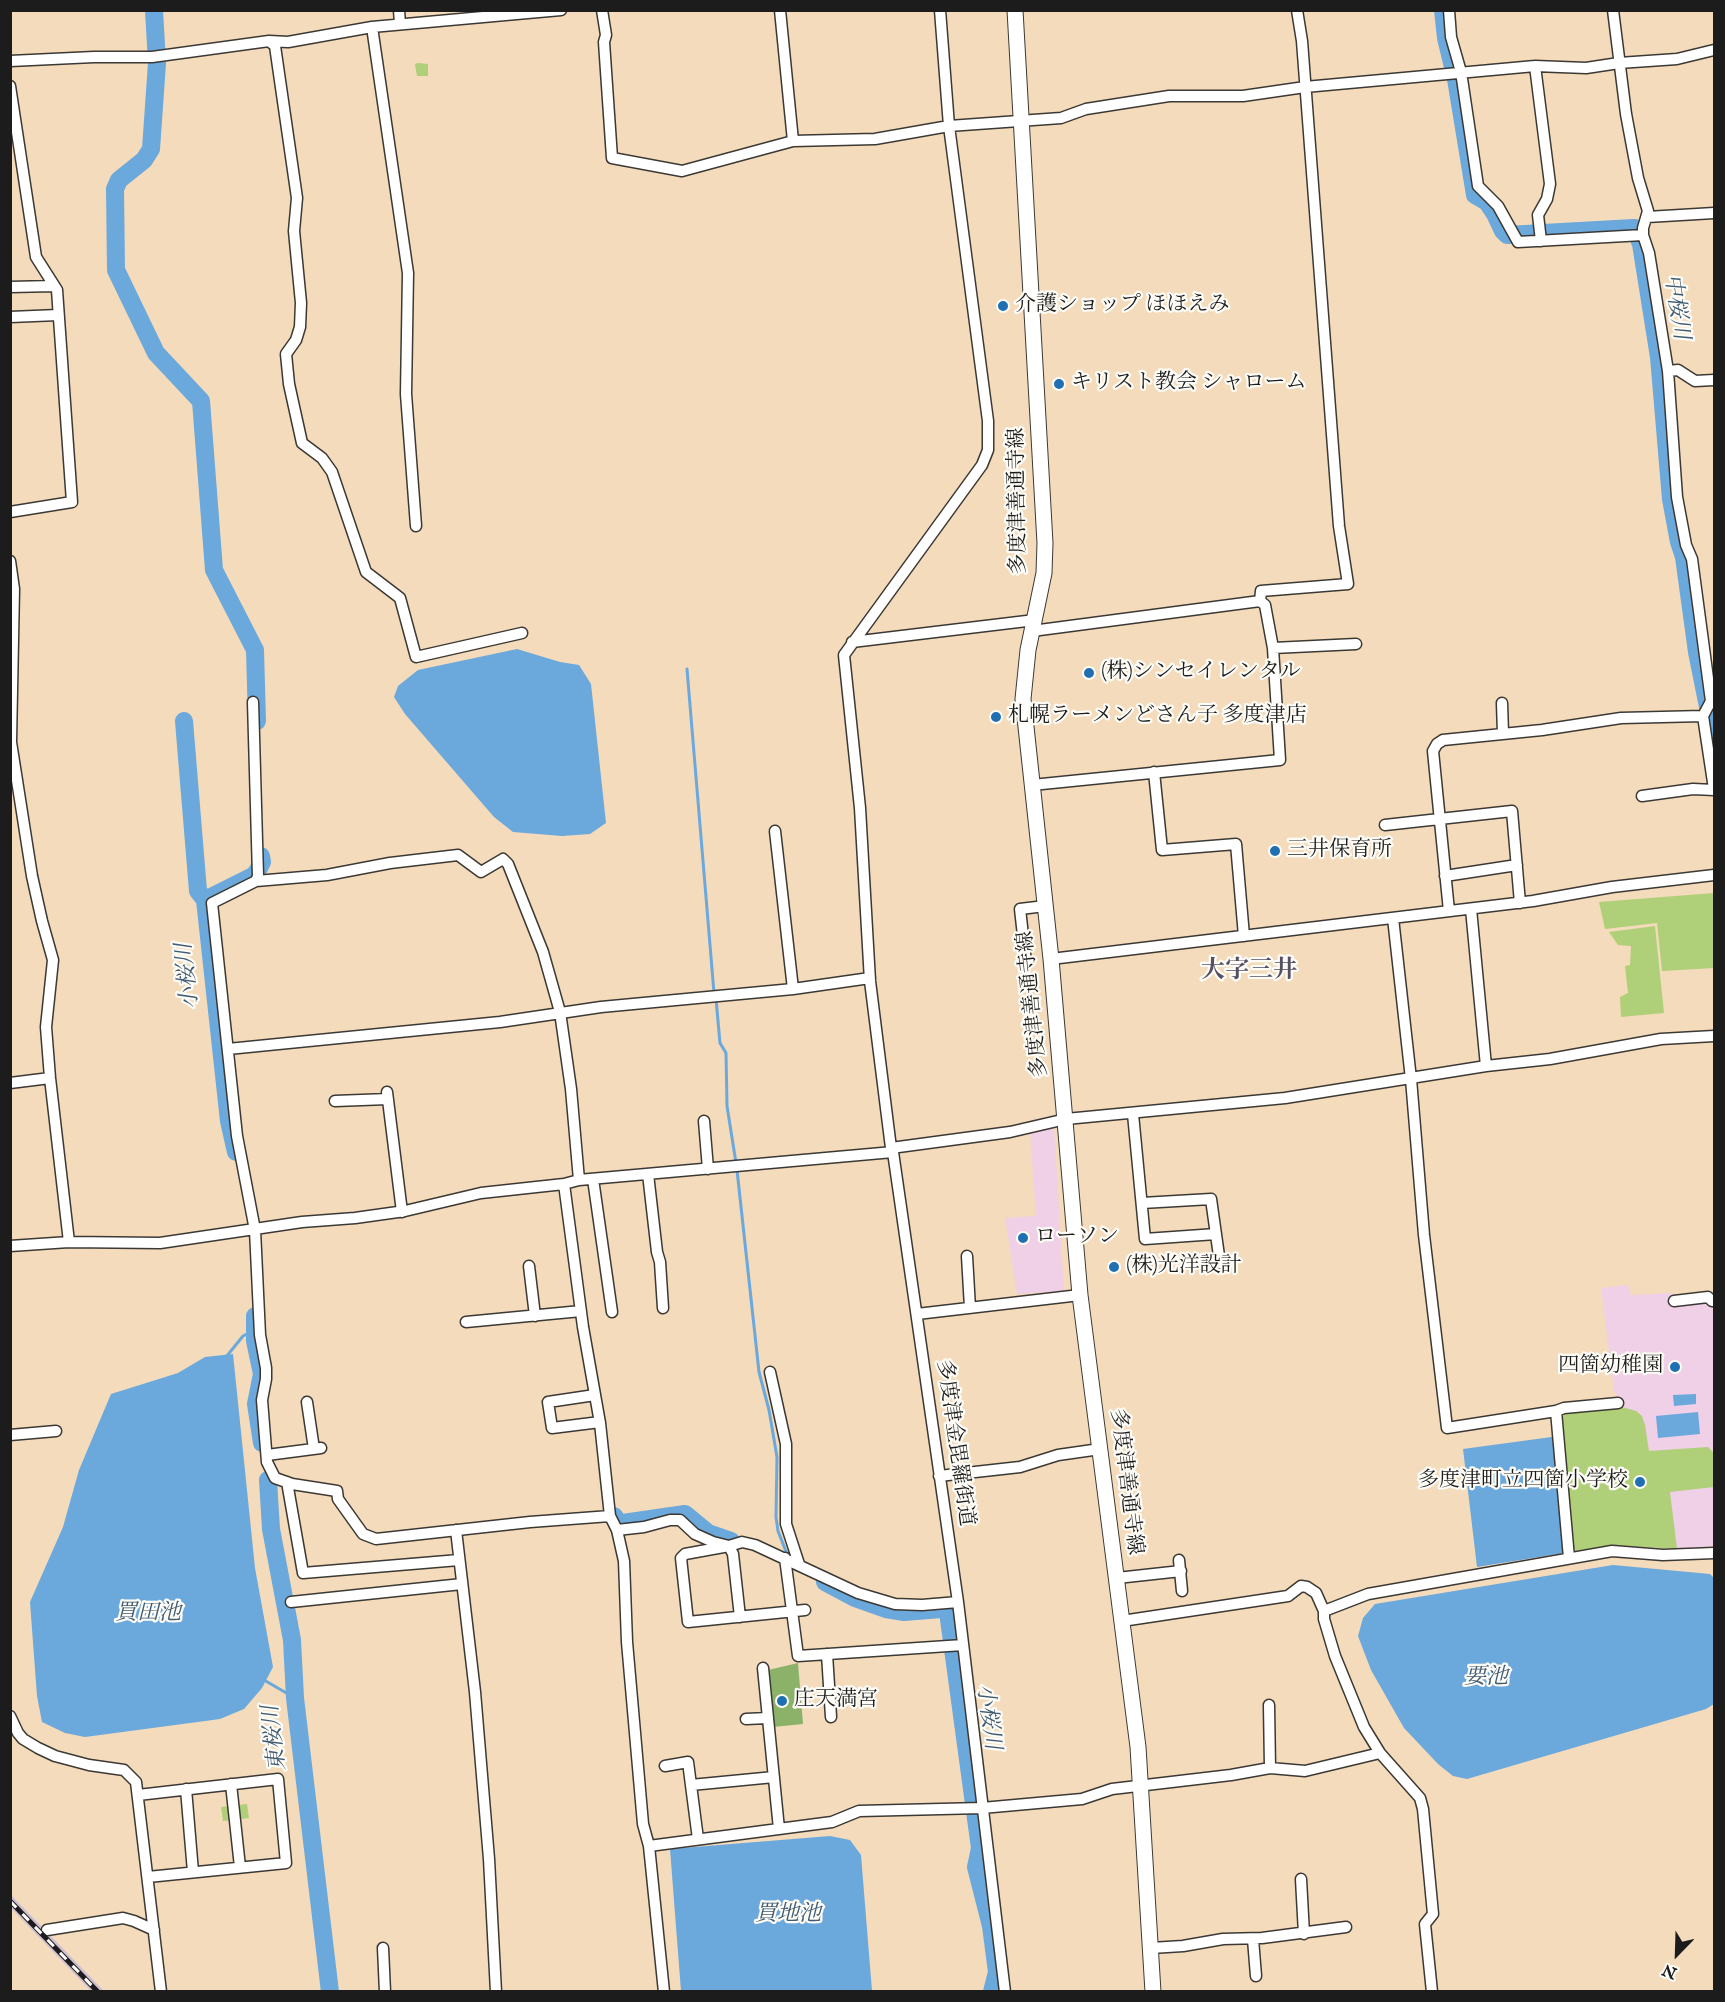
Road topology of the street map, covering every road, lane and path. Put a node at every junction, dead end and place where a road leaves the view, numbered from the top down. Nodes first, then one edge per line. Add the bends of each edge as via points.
1 (399, 10) edge
2 (561, 10) edge
3 (602, 10) edge
4 (780, 10) edge
5 (940, 10) edge
6 (1015, 10) edge
7 (1298, 10) edge
8 (1449, 10) edge
9 (1613, 10) edge
10 (400, 24) junction
11 (372, 27) junction
12 (267, 40) junction
13 (1714, 50) edge
14 (10, 61) edge
15 (1619, 63) junction
16 (1535, 66) junction
17 (1456, 72) junction
18 (10, 86) edge
19 (1305, 87) junction
20 (1021, 122) junction
21 (949, 126) junction
22 (793, 141) junction
23 (1714, 213) edge
24 (1647, 217) junction
25 (1639, 235) junction
26 (1541, 237) junction
27 (54, 286) junction
28 (10, 287) edge
29 (58, 315) junction
30 (10, 317) edge
31 (1668, 371) junction
32 (1714, 380) edge
33 (10, 512) edge
34 (416, 526) dead end
35 (10, 561) edge
36 (1260, 601) junction
37 (1033, 625) junction
38 (522, 633) dead end
39 (852, 642) junction
40 (1356, 644) dead end
41 (1273, 648) junction
42 (253, 702) dead end
43 (1502, 703) dead end
44 (1705, 710) junction
45 (1503, 734) junction
46 (11, 742) edge
47 (1154, 772) junction
48 (1032, 785) junction
49 (1714, 790) edge
50 (1642, 796) dead end
51 (1440, 819) junction
52 (1385, 825) dead end
53 (776, 831) dead end
54 (1516, 866) junction
55 (257, 875) junction
56 (1714, 875) edge
57 (1445, 876) junction
58 (1520, 903) junction
59 (1045, 906) junction
60 (1471, 909) junction
61 (1449, 911) junction
62 (1393, 918) junction
63 (1244, 936) junction
64 (1051, 959) junction
65 (1026, 962) dead end
66 (870, 978) junction
67 (793, 989) junction
68 (560, 1012) junction
69 (1714, 1036) edge
70 (228, 1049) junction
71 (1486, 1066) junction
72 (50, 1078) junction
73 (1411, 1079) junction
74 (10, 1083) edge
75 (335, 1101) dead end
76 (1133, 1114) junction
77 (1066, 1119) junction
78 (704, 1121) dead end
79 (892, 1150) junction
80 (708, 1169) junction
81 (648, 1174) junction
82 (592, 1179) junction
83 (579, 1180) junction
84 (564, 1184) junction
85 (1142, 1203) junction
86 (402, 1212) junction
87 (255, 1230) junction
88 (1216, 1234) junction
89 (69, 1242) junction
90 (10, 1246) edge
91 (967, 1256) dead end
92 (1220, 1263) dead end
93 (529, 1266) dead end
94 (1080, 1295) junction
95 (1674, 1301) dead end
96 (1714, 1301) edge
97 (663, 1308) dead end
98 (970, 1308) junction
99 (581, 1311) junction
100 (612, 1312) dead end
101 (916, 1314) junction
102 (534, 1316) junction
103 (466, 1322) dead end
104 (770, 1372) dead end
105 (595, 1395) junction
106 (307, 1402) dead end
107 (1618, 1403) dead end
108 (1556, 1412) junction
109 (600, 1422) junction
110 (56, 1431) dead end
111 (10, 1435) edge
112 (1100, 1449) junction
113 (267, 1455) junction
114 (939, 1476) junction
115 (288, 1486) junction
116 (610, 1516) junction
117 (456, 1530) junction
118 (617, 1530) junction
119 (729, 1546) junction
120 (1714, 1553) edge
121 (785, 1558) junction
122 (1569, 1558) junction
123 (459, 1560) junction
124 (799, 1564) junction
125 (1117, 1578) junction
126 (462, 1584) junction
127 (1182, 1591) dead end
128 (291, 1602) dead end
129 (958, 1602) junction
130 (806, 1610) dead end
131 (792, 1611) junction
132 (1324, 1611) junction
133 (740, 1617) junction
134 (1122, 1621) junction
135 (963, 1645) junction
136 (827, 1654) junction
137 (763, 1668) dead end
138 (1269, 1705) dead end
139 (10, 1716) edge
140 (831, 1717) dead end
141 (768, 1718) junction
142 (746, 1719) dead end
143 (1282, 1735) dead end
144 (1270, 1736) junction
145 (1380, 1753) junction
146 (665, 1766) dead end
147 (1270, 1768) junction
148 (774, 1777) junction
149 (231, 1784) junction
150 (691, 1785) junction
151 (1140, 1786) junction
152 (186, 1789) junction
153 (138, 1795) junction
154 (982, 1808) junction
155 (779, 1829) junction
156 (698, 1839) junction
157 (649, 1846) junction
158 (240, 1867) junction
159 (193, 1872) junction
160 (148, 1877) junction
161 (1301, 1879) dead end
162 (1346, 1927) dead end
163 (47, 1929) dead end
164 (154, 1930) junction
165 (1304, 1934) junction
166 (1253, 1939) junction
167 (382, 1948) dead end
168 (1150, 1948) junction
169 (1256, 1976) dead end
170 (161, 1992) edge
171 (385, 1992) edge
172 (496, 1992) edge
173 (664, 1992) edge
174 (1005, 1992) edge
175 (1153, 1992) edge
176 (1432, 1992) edge

1 - 10 street
2 - 10 street
3 - 22 street via 612,158 682,171
4 - 22 street
5 - 21 street
6 - 20 main road, 多度津善通寺線
7 - 19 street
8 - 17 street
9 - 15 street
10 - 11 street
11 - 12 street via 288,42
11 - 34 street via 408,273 406,394
12 - 14 street via 156,56
12 - 38 street via 275,46 297,198 294,231 300,327 286,354 302,443 322,458 332,472 366,572 400,598 416,657
13 - 15 street via 1677,59
15 - 16 street via 1586,68
15 - 24 street
16 - 17 street
16 - 26 street via 1550,184 1538,215
17 - 19 street
17 - 26 street via 1478,186 1498,206 1518,242
18 - 27 street via 36,257
19 - 20 street via 1243,96 1169,96
19 - 36 street via 1339,526 1348,584 1261,591
20 - 21 street
20 - 37 main road, 多度津善通寺線 via 1044,520 1044,573
21 - 22 street via 875,139
21 - 39 street via 988,421 988,450 982,465
23 - 24 street
24 - 25 street
25 - 26 street
25 - 31 street via 1649,253
27 - 28 street
27 - 29 street
29 - 30 street
29 - 33 street via 72,502
31 - 32 street via 1678,370 1695,381
31 - 44 street via 1677,497 1692,559 1711,701
35 - 46 street via 14,589
36 - 37 street
36 - 41 street
37 - 39 street
37 - 48 main road, 多度津善通寺線 via 1023,699
39 - 66 street, 多度津金毘羅街道 via 844,655 860,808
40 - 41 street
41 - 47 street via 1280,760
42 - 55 street
43 - 45 street
44 - 45 street
44 - 49 street
45 - 51 street via 1443,740 1437,744 1433,751
46 - 72 street via 32,876 53,960 46,1027
47 - 48 street
47 - 63 street via 1162,850 1236,844
48 - 59 main road, 多度津善通寺線
49 - 50 street
51 - 52 street
51 - 54 street via 1512,811
51 - 57 street
53 - 67 street
54 - 57 street
54 - 58 street
55 - 68 street via 327,875 458,855 481,872 503,860 543,952
55 - 70 street via 212,903
56 - 58 street
57 - 61 street
58 - 60 street
59 - 64 main road, 多度津善通寺線
59 - 65 street via 1020,909
60 - 61 street
60 - 71 street
61 - 62 street
62 - 63 street
62 - 73 street
63 - 64 street
64 - 77 main road, 多度津善通寺線
66 - 67 street
66 - 79 street, 多度津金毘羅街道
67 - 68 street
68 - 70 street via 500,1022
68 - 83 street
69 - 71 street
70 - 87 street via 237,1136
71 - 73 street
72 - 74 street
72 - 89 street
73 - 76 street via 1285,1098
73 - 108 street via 1424,1235 1447,1428
75 - 86 street via 387,1095
76 - 77 street
76 - 85 street
77 - 79 street via 1011,1132
77 - 94 main road, 多度津善通寺線
78 - 80 street
79 - 80 street
79 - 101 street, 多度津金毘羅街道
80 - 81 street
81 - 82 street
81 - 97 street
82 - 83 street
82 - 100 street via 606,1232
83 - 84 street
84 - 86 street via 481,1193
84 - 99 street
85 - 88 street via 1211,1199
85 - 88 street via 1145,1239
86 - 87 street
87 - 89 street via 160,1243
87 - 113 street via 260,1335 266,1368 262,1400
88 - 92 street
89 - 90 street
91 - 98 street
93 - 102 street
94 - 98 street
94 - 112 main road, 多度津善通寺線
95 - 96 street via 1708,1297
98 - 101 street
99 - 102 street
99 - 105 street
101 - 114 street, 多度津金毘羅街道
102 - 103 street
104 - 124 street via 786,1444 786,1524
105 - 109 street
105 - 109 street via 548,1402 552,1428
106 - 113 street via 317,1449
107 - 108 street
108 - 122 street
109 - 116 street
110 - 111 street via 31,1428
112 - 114 street via 1058,1455 1020,1467
112 - 125 main road, 多度津善通寺線
113 - 115 street via 275,1478
114 - 129 street, 多度津金毘羅街道
115 - 117 street via 338,1495 363,1534 376,1539
115 - 123 street via 303,1573
116 - 117 street
116 - 118 street
117 - 123 street
118 - 119 street via 680,1520 695,1534
118 - 157 street via 624,1561 627,1641
119 - 121 street via 742,1542
119 - 133 street
119 - 133 street via 681,1558 688,1622
120 - 122 street via 1612,1551
121 - 124 street
121 - 131 street
122 - 132 street via 1368,1594
123 - 126 street
124 - 129 street via 858,1593 895,1604
125 - 127 street via 1180,1565
125 - 134 main road, 多度津善通寺線
126 - 128 street
126 - 172 street via 489,1859
129 - 135 street, 多度津金毘羅街道
130 - 131 street
131 - 133 street
131 - 136 street via 798,1656
132 - 134 street via 1316,1593 1301,1586 1288,1596
132 - 145 street via 1335,1656 1364,1727
134 - 151 main road, 多度津善通寺線
135 - 136 street
135 - 154 street, 多度津金毘羅街道
136 - 140 street via 825,1695
137 - 141 street
138 - 144 street
139 - 153 street via 23,1739 38,1748 89,1765 124,1770 136,1782
141 - 142 street
141 - 148 street
143 - 144 street
144 - 147 street
145 - 147 street via 1305,1771
145 - 176 street via 1420,1798 1423,1809 1432,1914 1425,1924
146 - 150 street via 688,1762
147 - 151 street
148 - 150 street
148 - 155 street
149 - 152 street
149 - 158 street
149 - 158 street via 278,1779 286,1863
150 - 156 street
151 - 154 street via 1112,1789 1083,1799
151 - 168 main road, 多度津善通寺線
152 - 153 street
152 - 159 street
153 - 160 street
154 - 155 street via 859,1811 832,1822
154 - 174 street, 多度津金毘羅街道
155 - 156 street
156 - 157 street
157 - 173 street
158 - 159 street
159 - 160 street
160 - 164 street
161 - 165 street
162 - 165 street
163 - 164 street via 123,1918
164 - 170 street
165 - 166 street
166 - 168 street
166 - 169 street
167 - 171 street
168 - 175 main road, 多度津善通寺線

